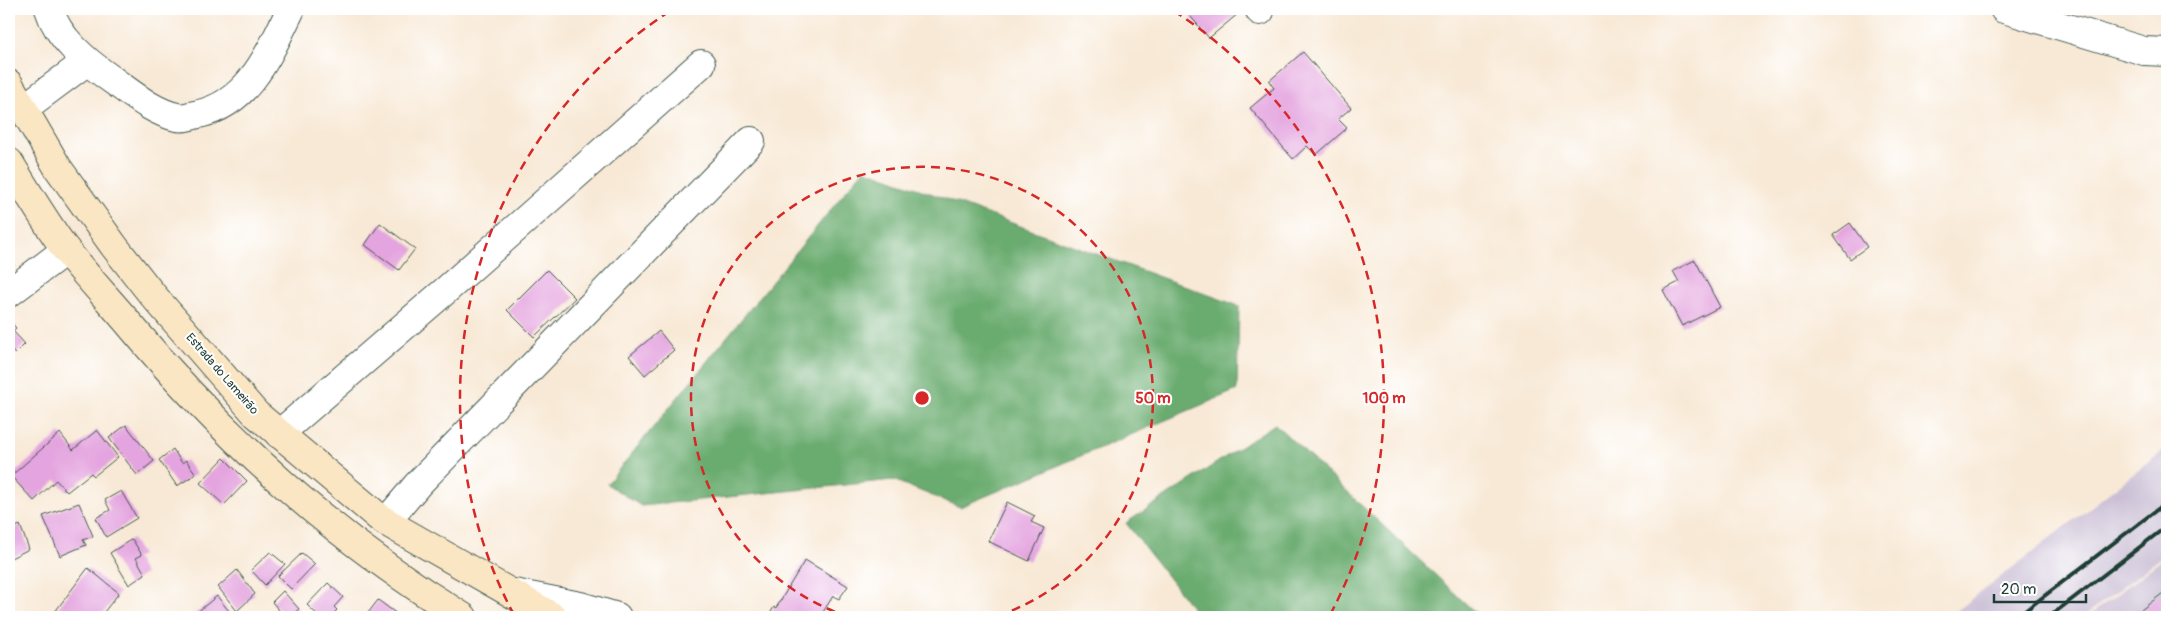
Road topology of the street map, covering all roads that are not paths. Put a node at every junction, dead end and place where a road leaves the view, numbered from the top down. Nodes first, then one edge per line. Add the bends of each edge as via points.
1 (49, 9) edge
2 (291, 9) edge
3 (2004, 9) edge
4 (2155, 51) edge
5 (86, 62) junction
6 (701, 64) dead end
7 (9, 84) edge
8 (23, 109) junction
9 (751, 141) dead end
10 (9, 162) edge
11 (66, 250) junction
12 (9, 293) edge
13 (279, 434) junction
14 (386, 522) junction
15 (507, 591) junction
16 (463, 617) edge
17 (552, 617) edge
18 (617, 617) edge

1 - 5 street via 57,26
2 - 5 street via 274,47 255,77 212,111 179,118 165,114
3 - 4 street
5 - 8 street
6 - 13 street
7 - 8 main road, Estrada do Lameirão
8 - 13 main road, Estrada do Lameirão via 58,168 151,293 256,414
9 - 14 street via 418,484
10 - 11 main road
11 - 12 street
11 - 16 main road via 157,358 213,418 282,484 361,547
13 - 14 main road, Estrada do Lameirão
14 - 15 main road, Estrada do Lameirão
15 - 17 main road, Estrada do Lameirão
15 - 18 street, Estrada do Lameirão

